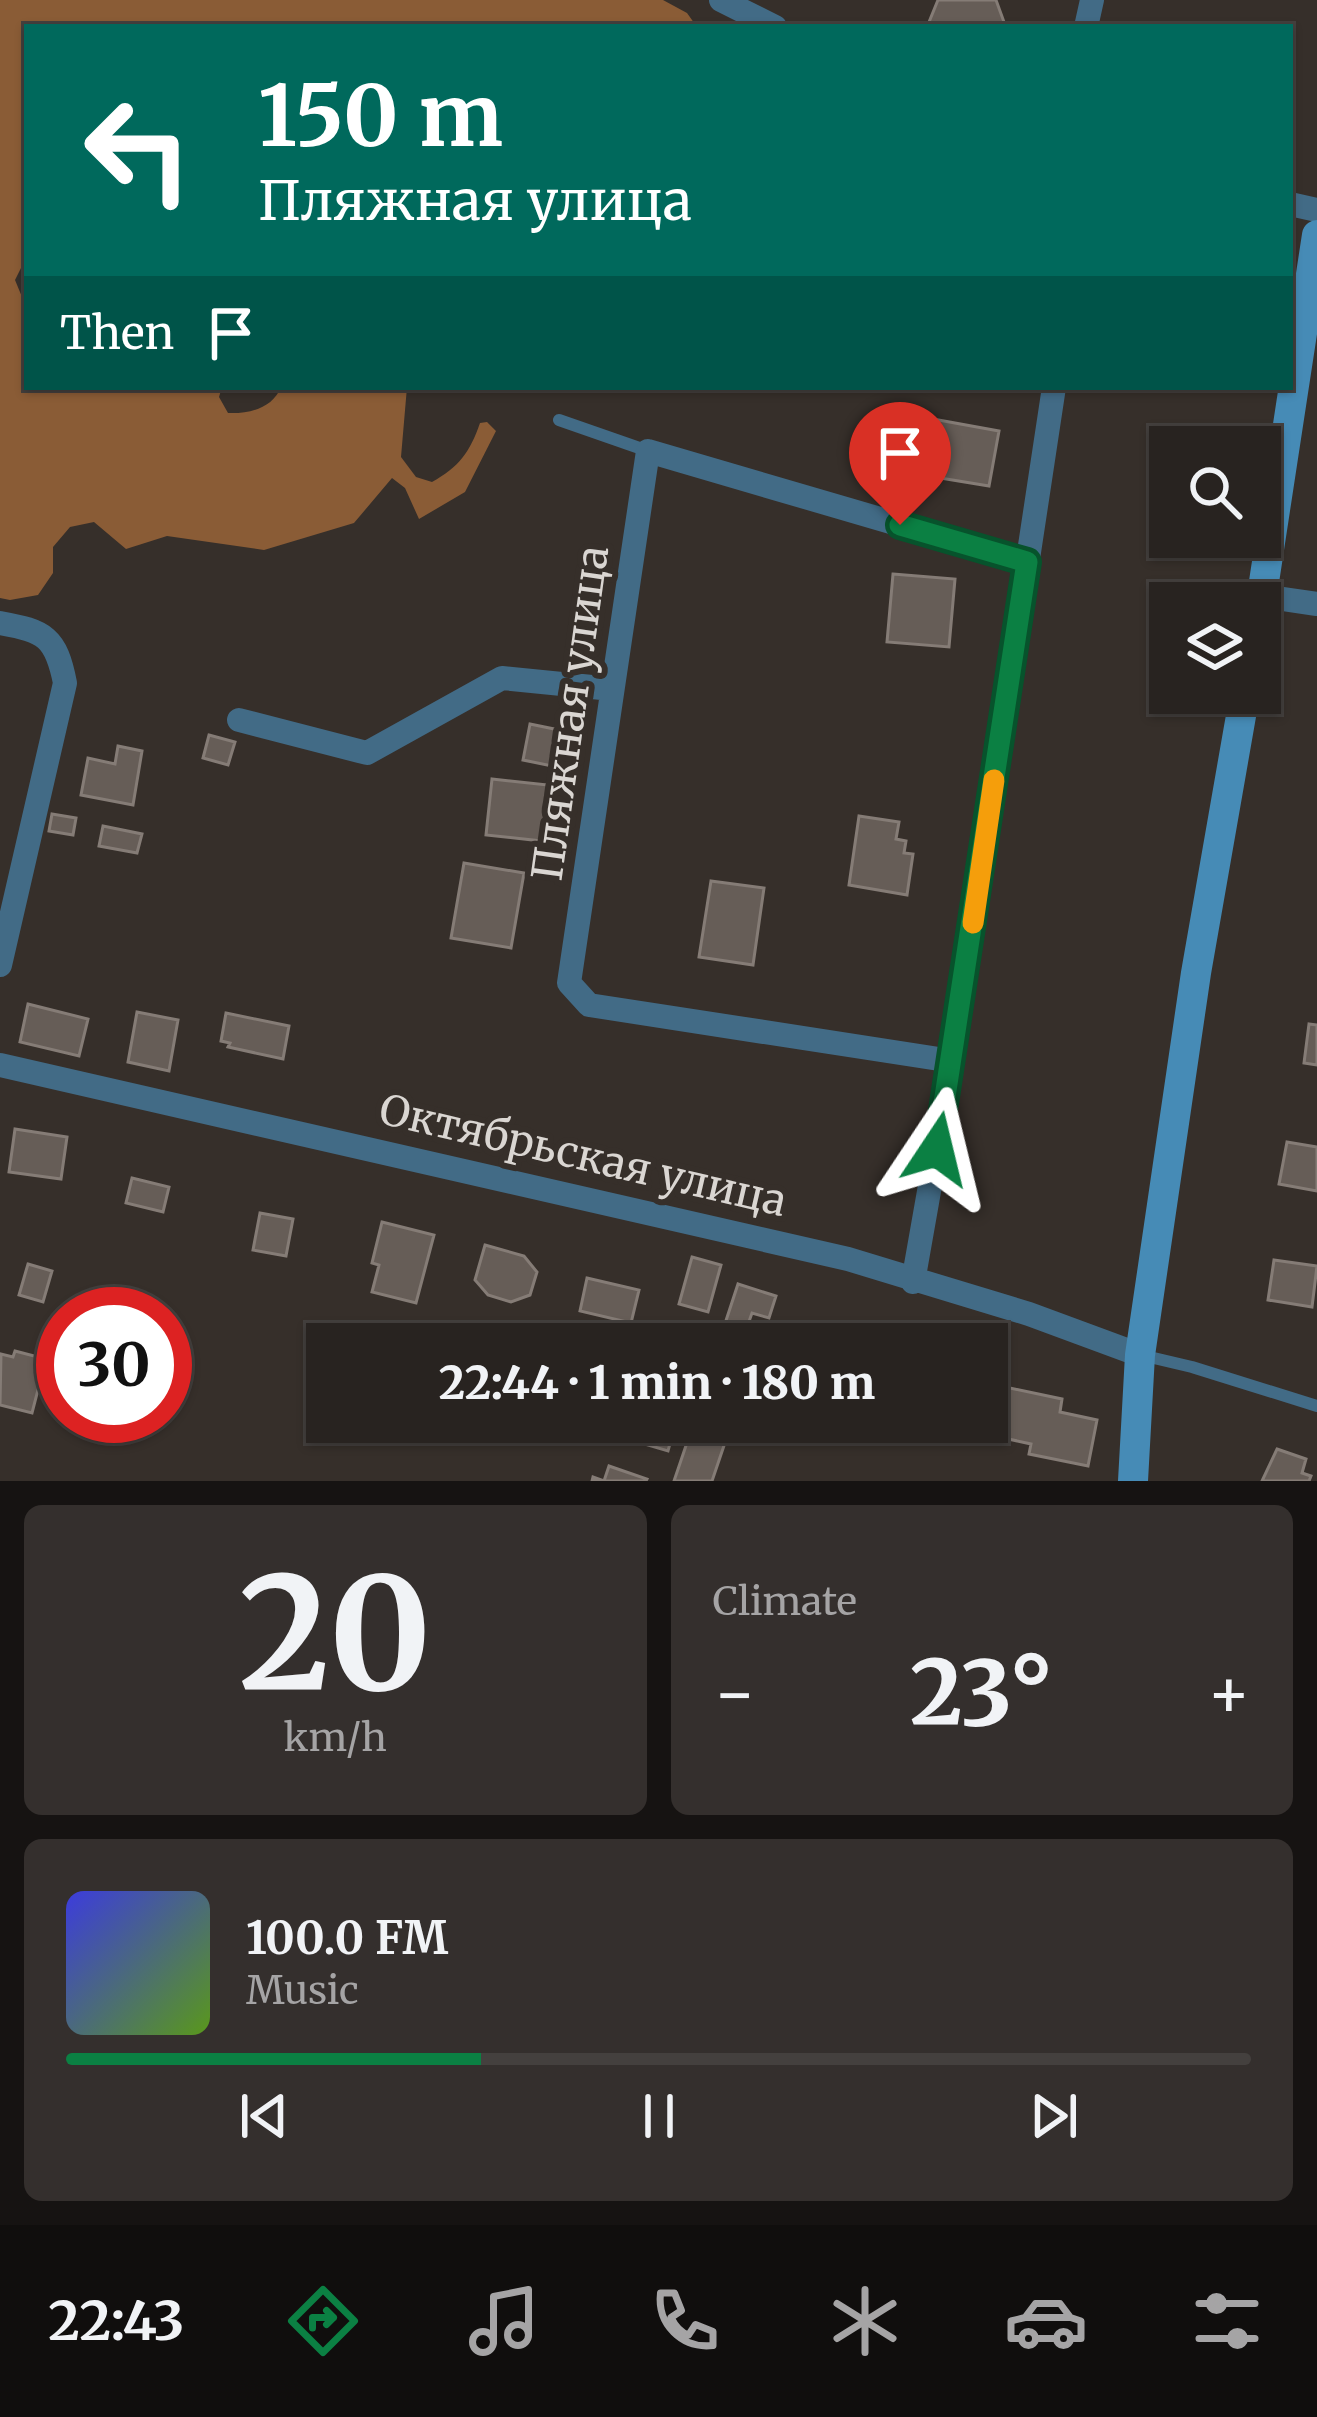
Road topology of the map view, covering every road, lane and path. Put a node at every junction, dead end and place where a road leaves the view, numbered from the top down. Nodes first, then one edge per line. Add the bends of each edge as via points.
1 (721, 0) edge
2 (769, 24) edge
3 (1317, 236) edge
4 (1054, 390) edge
5 (559, 420) dead end
6 (648, 451) junction
7 (1027, 562) junction
8 (1264, 582) edge
9 (1281, 603) edge
10 (1317, 604) edge
11 (0, 623) edge
12 (612, 689) junction
13 (1241, 714) edge
14 (238, 720) dead end
15 (0, 965) edge
16 (952, 1061) junction
17 (0, 1065) edge
18 (914, 1282) junction
19 (1140, 1355) junction
20 (1317, 1406) edge
21 (1133, 1481) edge

1 - 2 street
3 - 8 main road
4 - 7 street
5 - 6 lane
6 - 7 street
6 - 12 street, Пляжная улица
7 - 16 street
9 - 10 street
11 - 15 street via 37,629 59,651 65,683
12 - 14 street via 502,678 367,753
12 - 16 street, Пляжная улица via 569,983 589,1005
13 - 19 main road
16 - 18 street
17 - 18 street, Октябрьская улица via 848,1259
18 - 19 street, Октябрьская улица
19 - 20 lane
19 - 21 main road

